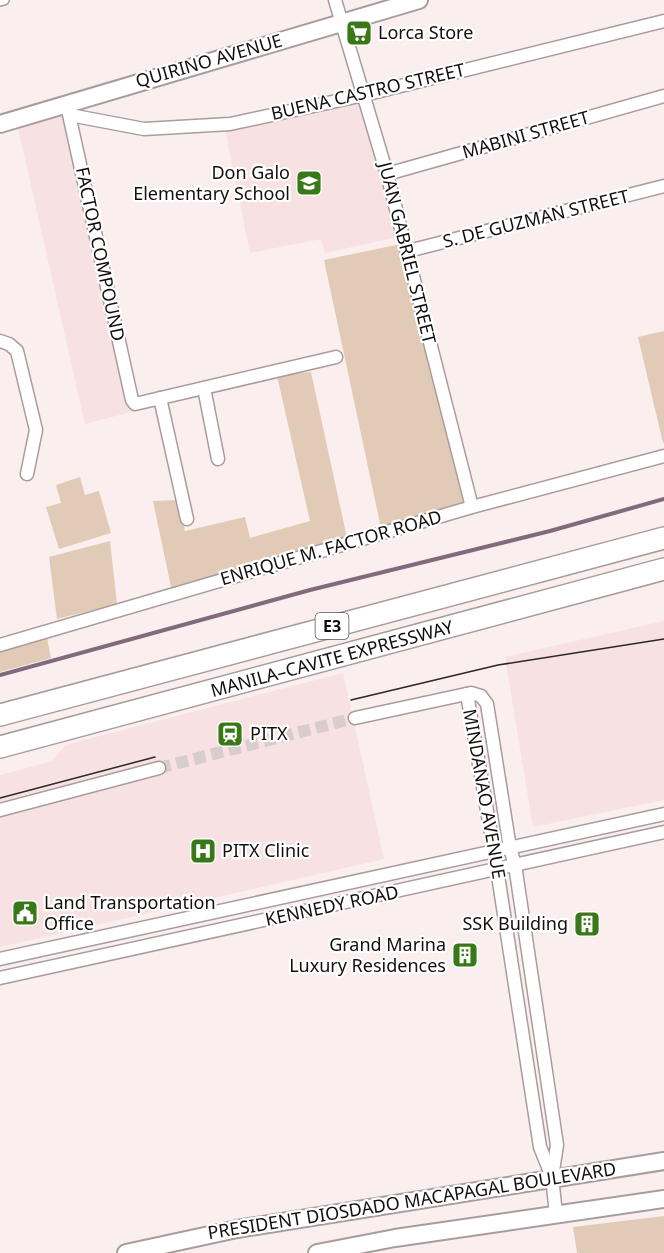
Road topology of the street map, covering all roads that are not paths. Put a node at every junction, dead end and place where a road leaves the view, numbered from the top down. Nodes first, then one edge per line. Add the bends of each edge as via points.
1 (4, 0) edge
2 (335, 0) edge
3 (419, 0) edge
4 (0, 2) edge
5 (664, 21) edge
6 (342, 22) junction
7 (364, 94) junction
8 (664, 96) edge
9 (68, 109) junction
10 (0, 123) edge
11 (387, 174) junction
12 (664, 186) edge
13 (408, 251) junction
14 (0, 341) edge
15 (336, 357) dead end
16 (204, 388) junction
17 (160, 398) junction
18 (664, 456) edge
19 (218, 459) dead end
20 (27, 474) dead end
21 (471, 507) junction
22 (188, 519) dead end
23 (664, 538) edge
24 (664, 569) edge
25 (0, 645) edge
26 (467, 694) junction
27 (0, 715) edge
28 (355, 718) tunnel mouth
29 (0, 747) edge
30 (159, 768) tunnel mouth
31 (0, 810) edge
32 (664, 814) edge
33 (664, 832) edge
34 (510, 848) junction
35 (493, 852) junction
36 (515, 865) junction
37 (497, 869) junction
38 (327, 888) junction
39 (331, 906) junction
40 (181, 920) junction
41 (184, 939) junction
42 (0, 959) edge
43 (0, 978) edge
44 (664, 1161) edge
45 (552, 1177) junction
46 (664, 1199) edge
47 (556, 1214) junction
48 (126, 1253) edge
49 (317, 1253) edge

1 - 4 street
2 - 6 street, JUAN GABRIEL STREET
3 - 6 main road, QUIRINO AVENUE
5 - 7 street, BUENA CASTRO STREET
6 - 7 street, JUAN GABRIEL STREET
6 - 9 main road, QUIRINO AVENUE
7 - 9 street, BUENA CASTRO STREET via 220,124 144,129
7 - 11 street, JUAN GABRIEL STREET
8 - 11 street, MABINI STREET
9 - 10 main road, QUIRINO AVENUE
9 - 17 street, FACTOR COMPOUND via 132,400 135,404
11 - 13 street, JUAN GABRIEL STREET
12 - 13 street, S. DE GUZMAN STREET
13 - 21 street, JUAN GABRIEL STREET
14 - 20 street via 17,351 36,430
15 - 16 street
16 - 17 street
16 - 19 street
17 - 22 street
18 - 21 street, ENRIQUE M. FACTOR ROAD
21 - 25 street, ENRIQUE M. FACTOR ROAD
23 - 27 highway, MANILA–CAVITE EXPRESSWAY / E3
24 - 29 highway, MANILA–CAVITE EXPRESSWAY / E3
26 - 28 street
26 - 34 street, MINDANAO AVENUE via 481,696 487,704
26 - 35 street, MINDANAO AVENUE
30 - 31 street
32 - 34 street, KENNEDY ROAD
33 - 36 street, KENNEDY ROAD
34 - 35 street, KENNEDY ROAD
34 - 36 street, MINDANAO AVENUE
35 - 37 street, MINDANAO AVENUE
35 - 38 street, KENNEDY ROAD
36 - 37 street, KENNEDY ROAD
36 - 45 street, MINDANAO AVENUE via 557,1145
37 - 39 street, KENNEDY ROAD
37 - 45 street, MINDANAO AVENUE via 540,1147
38 - 39 street
38 - 40 street, KENNEDY ROAD
39 - 41 street, KENNEDY ROAD
40 - 41 street
40 - 42 street, KENNEDY ROAD
41 - 43 street, KENNEDY ROAD
44 - 45 main road, PRESIDENT DIOSDADO MACAPAGAL BOULEVARD
45 - 47 street, MINDANAO AVENUE
45 - 48 main road, PRESIDENT DIOSDADO MACAPAGAL BOULEVARD via 237,1229
46 - 47 main road, PRESIDENT DIOSDADO MACAPAGAL BOULEVARD
47 - 49 main road, PRESIDENT DIOSDADO MACAPAGAL BOULEVARD

